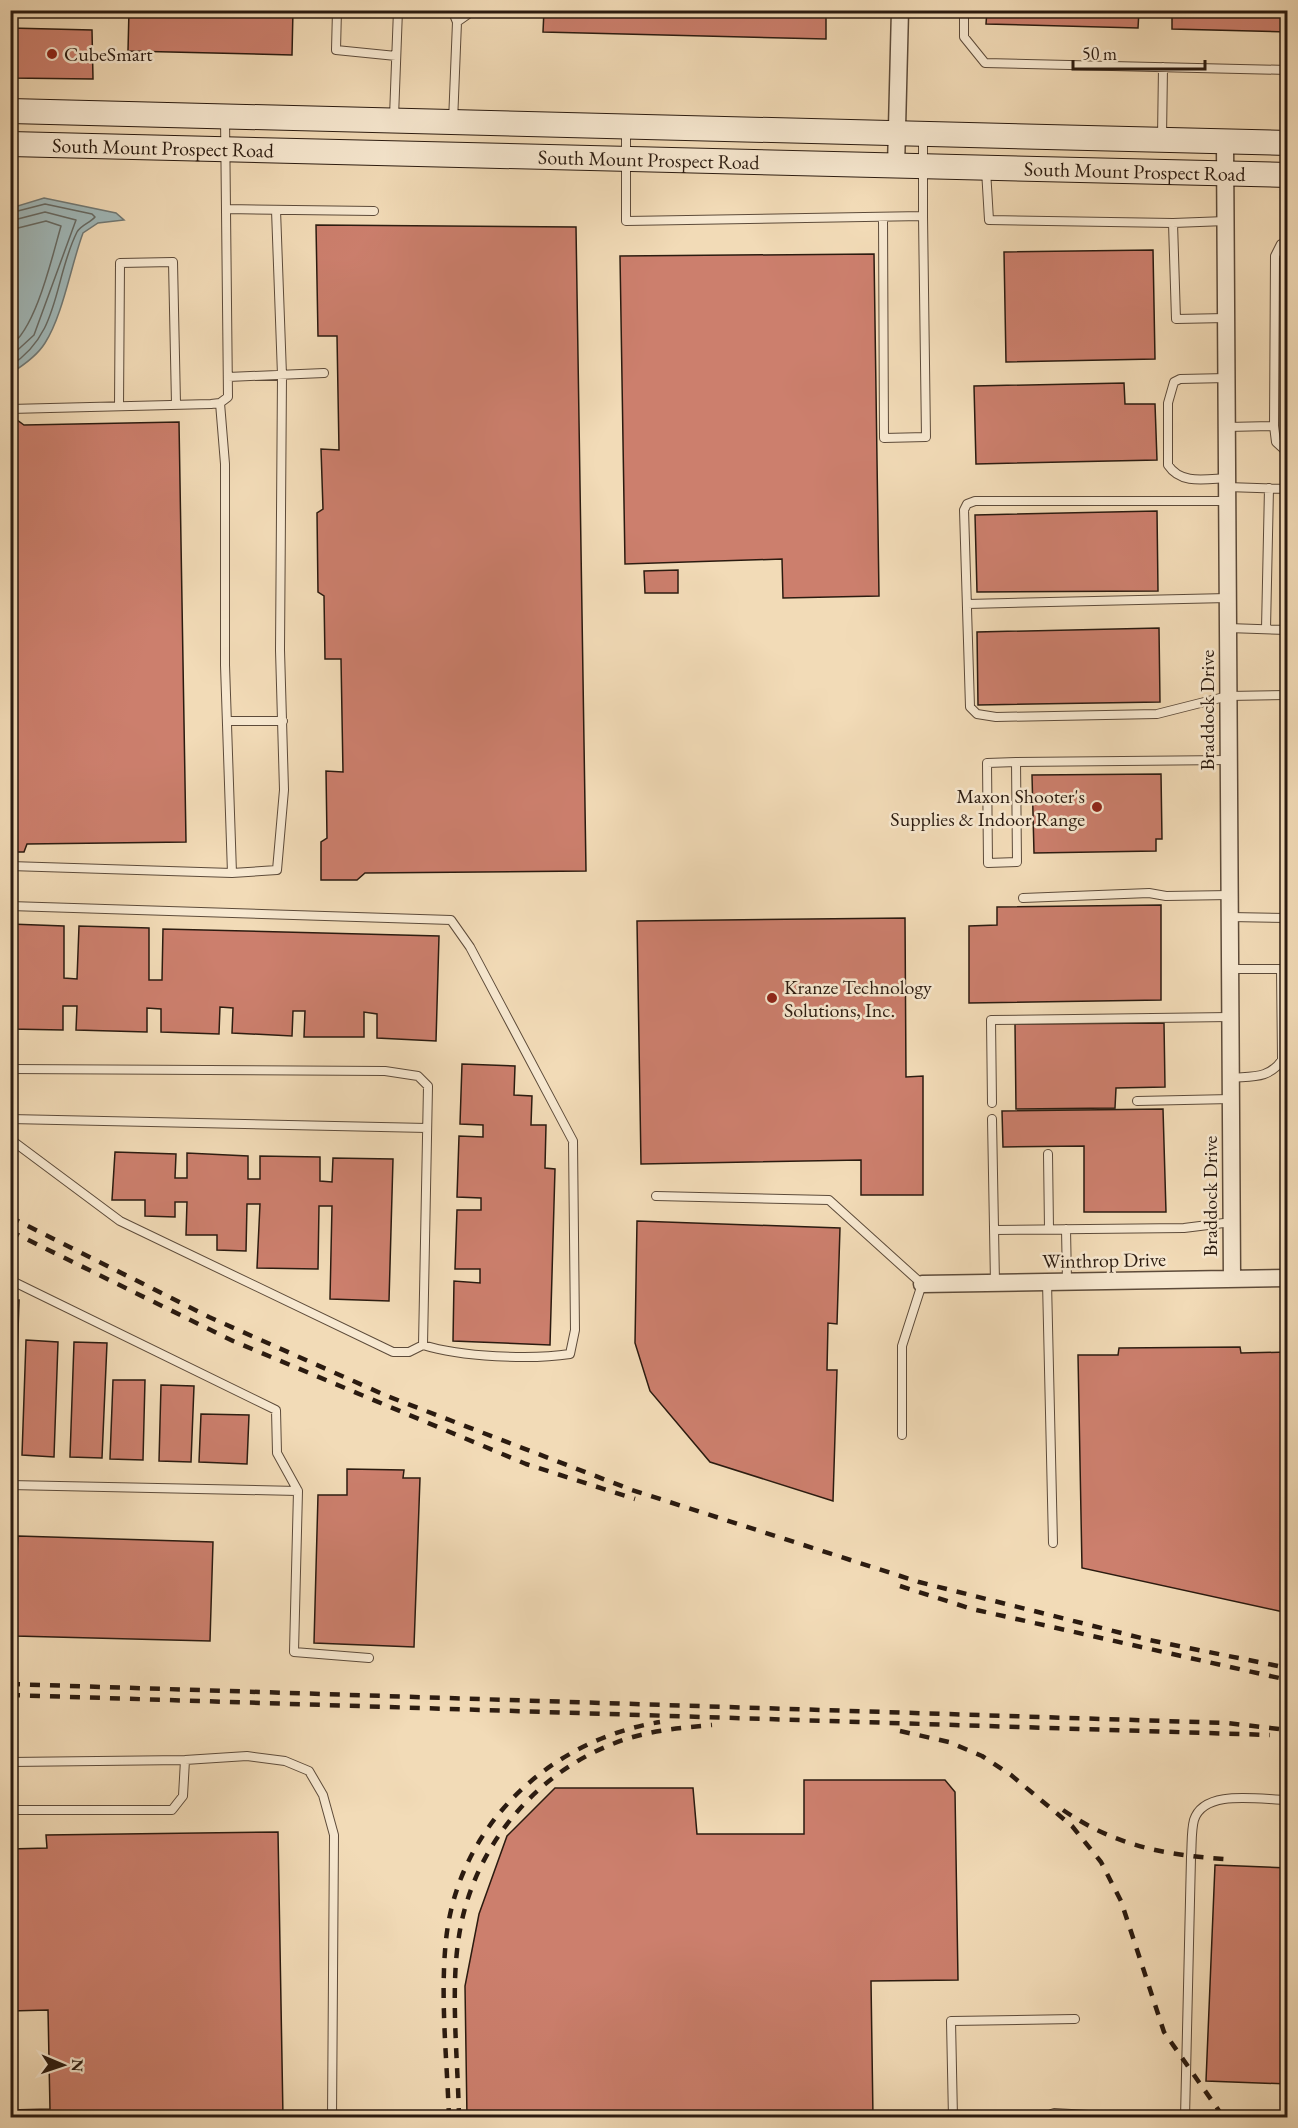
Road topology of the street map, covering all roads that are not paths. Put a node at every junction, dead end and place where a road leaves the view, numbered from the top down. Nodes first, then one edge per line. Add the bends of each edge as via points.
1 (337, 10) edge
2 (398, 10) edge
3 (452, 10) edge
4 (474, 10) edge
5 (900, 10) edge
6 (964, 10) edge
7 (457, 22) junction
8 (396, 56) junction
9 (1163, 67) junction
10 (1287, 70) edge
11 (10, 111) edge
12 (225, 117) junction
13 (393, 121) junction
14 (453, 122) junction
15 (626, 126) junction
16 (897, 134) junction
17 (922, 135) junction
18 (1162, 140) junction
19 (1225, 142) junction
20 (1287, 143) edge
21 (10, 144) edge
22 (225, 149) junction
23 (625, 159) junction
24 (897, 167) junction
25 (923, 167) junction
26 (986, 168) junction
27 (1225, 173) junction
28 (1287, 175) edge
29 (226, 209) junction
30 (276, 210) junction
31 (374, 211) dead end
32 (883, 216) junction
33 (923, 216) junction
34 (1226, 221) junction
35 (1173, 223) junction
36 (1287, 242) edge
37 (1226, 318) junction
38 (324, 373) dead end
39 (282, 375) junction
40 (228, 377) junction
41 (1227, 378) junction
42 (220, 403) junction
43 (176, 404) junction
44 (119, 406) junction
45 (10, 408) edge
46 (1274, 426) junction
47 (1227, 427) junction
48 (1287, 453) edge
49 (1269, 488) junction
50 (1227, 489) junction
51 (1287, 489) edge
52 (1228, 598) junction
53 (967, 604) junction
54 (1228, 628) junction
55 (1266, 629) junction
56 (1287, 630) edge
57 (1287, 695) edge
58 (1228, 696) junction
59 (226, 721) junction
60 (283, 721) junction
61 (1229, 760) junction
62 (1016, 762) junction
63 (10, 866) edge
64 (232, 873) junction
65 (1230, 894) junction
66 (1023, 898) dead end
67 (10, 906) edge
68 (1230, 917) junction
69 (1287, 918) edge
70 (1230, 969) junction
71 (1284, 969) edge
72 (1230, 1017) junction
73 (10, 1069) edge
74 (1231, 1078) junction
75 (1231, 1099) junction
76 (1137, 1101) dead end
77 (992, 1103) dead end
78 (10, 1119) edge
79 (992, 1119) dead end
80 (427, 1128) junction
81 (10, 1139) edge
82 (1047, 1154) dead end
83 (656, 1196) dead end
84 (1232, 1222) junction
85 (1049, 1229) junction
86 (1066, 1229) junction
87 (994, 1230) junction
88 (1287, 1278) edge
89 (1232, 1279) junction
90 (10, 1280) edge
91 (1066, 1281) junction
92 (1047, 1282) junction
93 (995, 1283) junction
94 (922, 1284) junction
95 (423, 1345) junction
96 (902, 1435) dead end
97 (10, 1485) edge
98 (298, 1491) junction
99 (1053, 1543) dead end
100 (369, 1658) dead end
101 (185, 1760) junction
102 (10, 1762) edge
103 (1287, 1800) edge
104 (10, 1810) edge
105 (1074, 2019) dead end
106 (332, 2118) edge
107 (953, 2118) edge
108 (1042, 2118) edge
109 (1139, 2118) edge
110 (1185, 2118) edge

1 - 8 lane via 336,50
2 - 8 lane
3 - 7 lane
4 - 7 lane
5 - 16 street
6 - 9 lane via 964,38 985,63
7 - 14 lane
8 - 13 lane
9 - 10 lane
9 - 18 lane
11 - 12 main road, South Mount Prospect Road
12 - 13 main road, South Mount Prospect Road
12 - 22 lane
13 - 14 main road, South Mount Prospect Road
14 - 15 main road, South Mount Prospect Road
15 - 16 main road, South Mount Prospect Road
15 - 23 lane
16 - 17 main road, South Mount Prospect Road
16 - 24 street
17 - 18 main road, South Mount Prospect Road
17 - 25 lane
18 - 19 main road, South Mount Prospect Road
19 - 20 main road, South Mount Prospect Road
19 - 27 street, Braddock Drive
21 - 22 main road, South Mount Prospect Road
22 - 23 main road, South Mount Prospect Road
22 - 29 lane
23 - 24 main road, South Mount Prospect Road
23 - 32 lane via 626,221
24 - 25 main road, South Mount Prospect Road
25 - 26 main road, South Mount Prospect Road
25 - 33 lane
26 - 27 main road, South Mount Prospect Road
26 - 35 lane via 989,220
27 - 28 main road, South Mount Prospect Road
27 - 34 street, Braddock Drive
29 - 30 lane
29 - 40 lane
30 - 31 lane
30 - 39 lane
32 - 33 lane
32 - 33 lane via 884,438 926,437
34 - 35 lane
34 - 37 street, Braddock Drive
35 - 37 lane via 1176,319
36 - 46 lane via 1281,244 1275,256
37 - 41 street, Braddock Drive
38 - 39 lane
39 - 40 lane
39 - 60 lane
40 - 42 lane via 228,396
41 - 47 street, Braddock Drive
41 - 50 lane via 1180,379 1174,382 1168,403 1168,465 1190,480
42 - 43 lane
42 - 59 lane via 225,464
43 - 44 lane
43 - 44 lane via 173,262 120,263
44 - 45 lane
46 - 47 lane
46 - 48 lane via 1276,442
47 - 50 street, Braddock Drive
49 - 50 lane
49 - 51 lane
49 - 55 lane
50 - 52 street, Braddock Drive
50 - 53 lane via 1187,501 968,504 964,510
52 - 53 lane
52 - 54 street, Braddock Drive
53 - 58 lane via 970,707 977,714 1157,714
54 - 55 lane
54 - 58 street, Braddock Drive
55 - 56 lane
57 - 58 lane
58 - 61 street, Braddock Drive
59 - 60 lane
59 - 64 lane
60 - 64 lane via 284,790 277,870
61 - 62 lane
61 - 65 street, Braddock Drive
62 - 62 lane via 987,763 988,863 1017,862
63 - 64 lane
65 - 66 lane
65 - 68 street, Braddock Drive
67 - 95 lane via 452,920 573,1141 575,1330 570,1354 552,1356 446,1352
68 - 69 lane
68 - 70 street, Braddock Drive
70 - 71 lane
70 - 72 street, Braddock Drive
71 - 74 lane via 1282,1060 1275,1071 1265,1075
72 - 74 street, Braddock Drive
72 - 77 lane via 991,1020
73 - 80 lane via 385,1071 418,1076 428,1086
74 - 75 street, Braddock Drive
75 - 76 lane
75 - 84 street, Braddock Drive
78 - 80 lane
79 - 87 lane
80 - 95 lane
81 - 95 lane via 120,1221 393,1352 409,1352
82 - 85 lane
83 - 94 lane via 829,1200
84 - 86 lane
84 - 89 street, Braddock Drive
85 - 86 lane
85 - 87 lane
86 - 91 lane
87 - 93 lane
88 - 89 street, Winthrop Drive
89 - 91 street, Winthrop Drive
90 - 98 lane via 276,1410 277,1452
91 - 92 street, Winthrop Drive
92 - 93 street, Winthrop Drive
92 - 99 lane
93 - 94 street, Winthrop Drive
94 - 96 lane via 902,1346
97 - 98 lane
98 - 100 lane via 294,1652
101 - 102 lane
101 - 104 lane via 183,1796 172,1810
101 - 106 lane via 247,1756 285,1761 309,1771 323,1795 334,1835
103 - 110 lane via 1216,1799 1202,1805 1194,1820
105 - 107 lane via 951,2021
108 - 109 lane via 1054,2113

